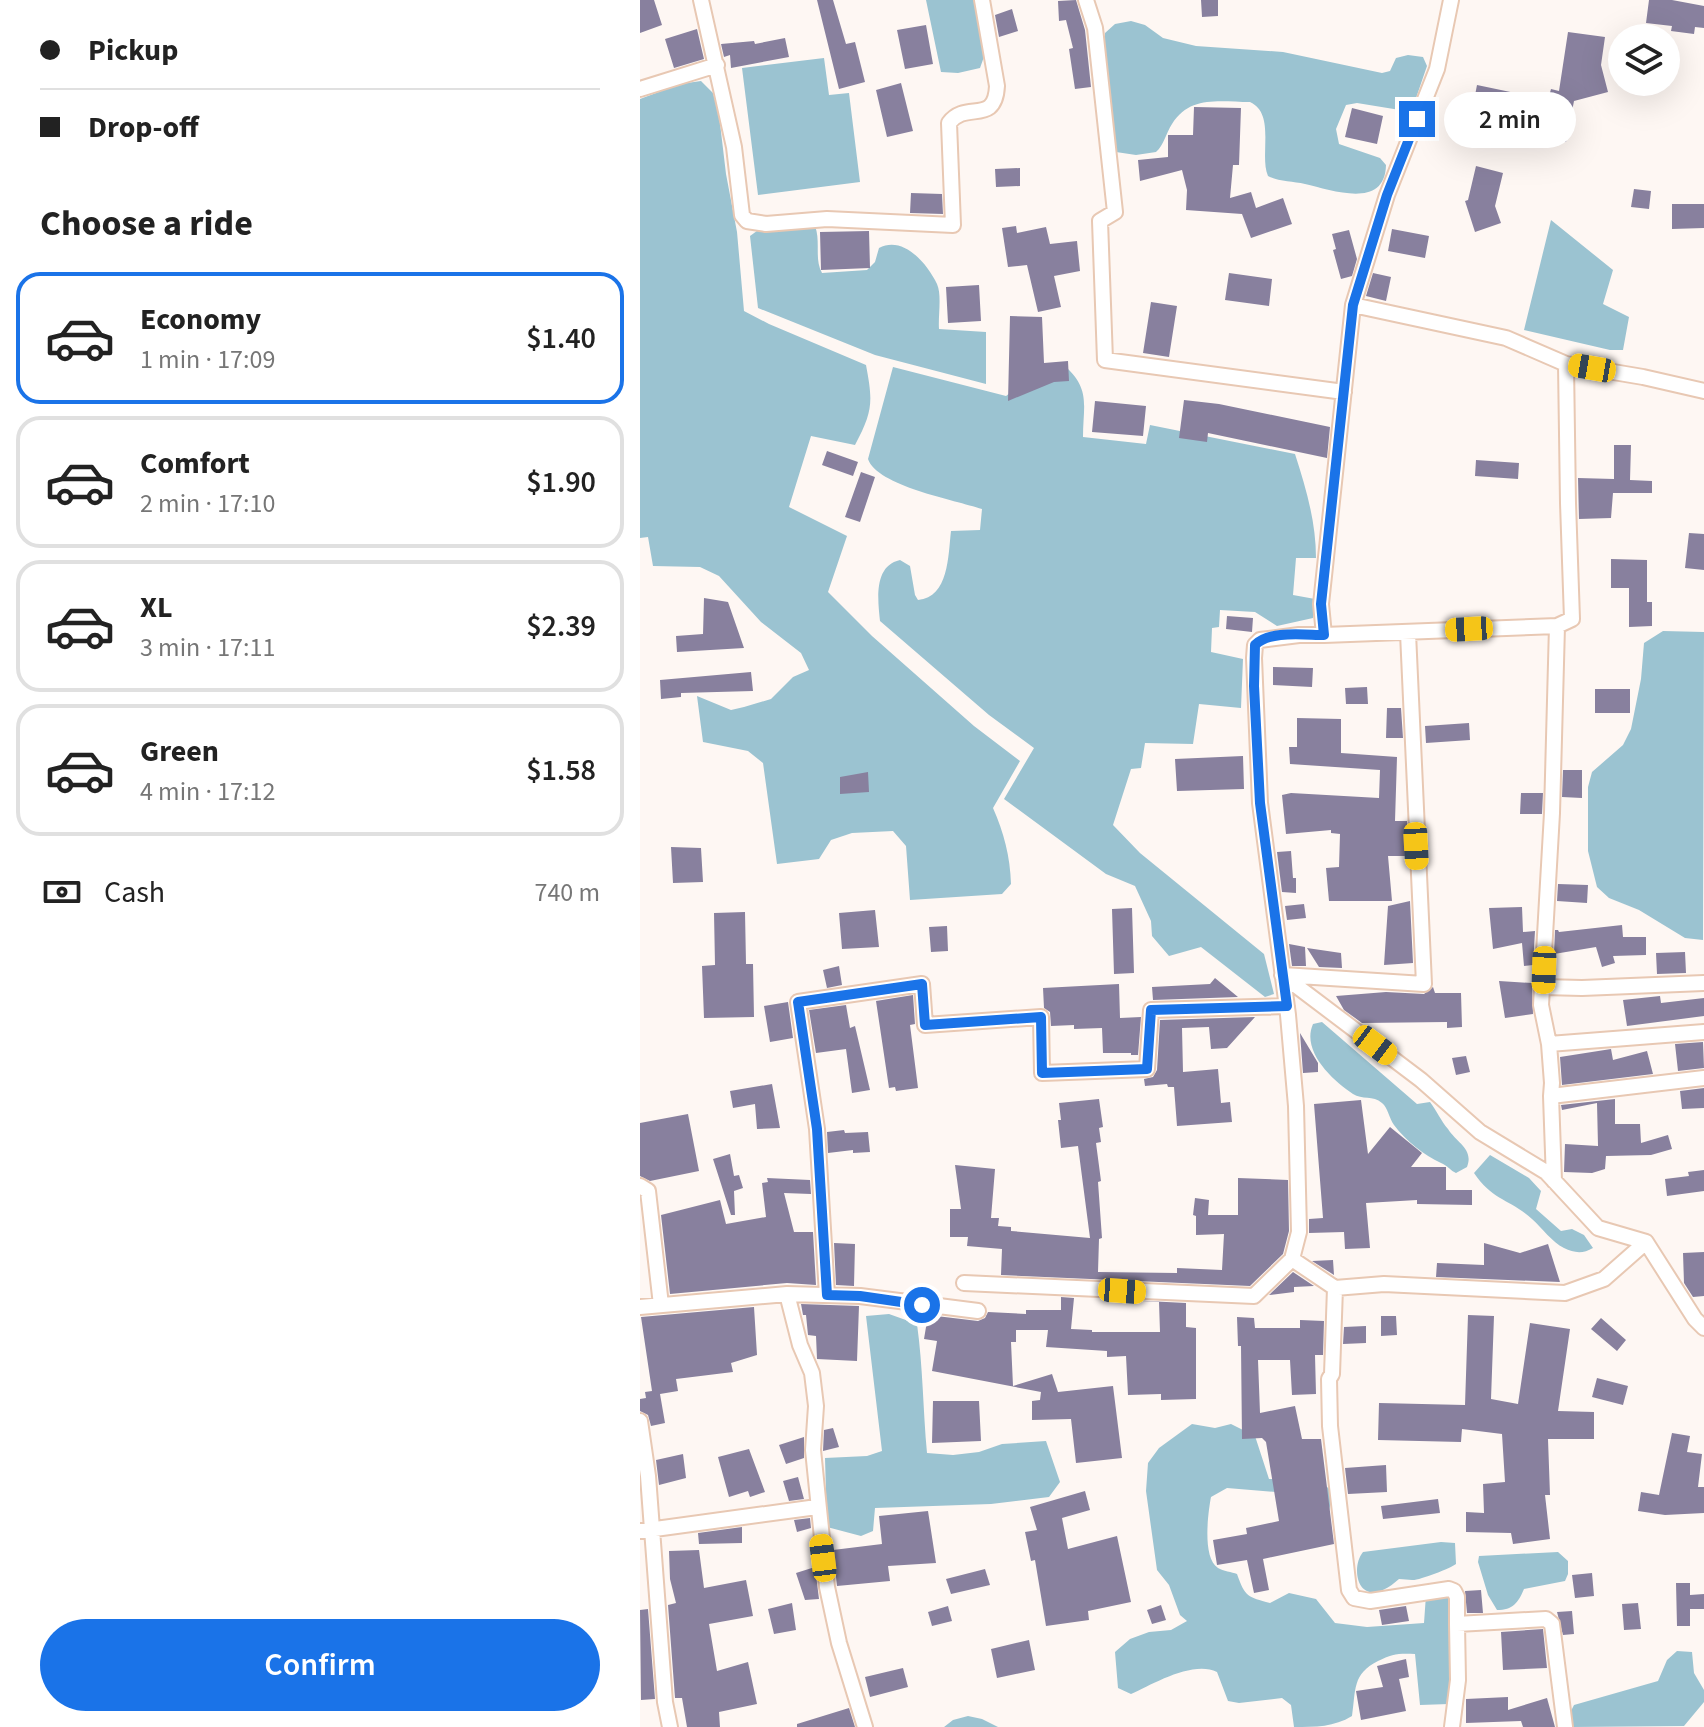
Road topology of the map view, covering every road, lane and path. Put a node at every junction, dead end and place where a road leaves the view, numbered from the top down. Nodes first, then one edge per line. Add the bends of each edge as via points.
1 (701, 0) edge
2 (982, 0) edge
3 (1086, 0) edge
4 (1451, 0) edge
5 (717, 65) junction
6 (640, 89) edge
7 (1353, 305) junction
8 (1566, 364) junction
9 (1704, 391) edge
10 (1344, 392) junction
11 (1557, 626) junction
12 (1408, 633) junction
13 (1324, 635) junction
14 (1282, 975) junction
15 (1704, 983) edge
16 (1543, 987) junction
17 (1287, 1006) junction
18 (1704, 1032) edge
19 (1549, 1044) junction
20 (1704, 1078) edge
21 (1551, 1096) junction
22 (1554, 1181) junction
23 (640, 1186) edge
24 (1646, 1242) junction
25 (1292, 1259) junction
26 (964, 1283) dead end
27 (1335, 1288) junction
28 (787, 1294) junction
29 (827, 1295) junction
30 (661, 1305) junction
31 (640, 1307) edge
32 (978, 1311) dead end
33 (1704, 1328) edge
34 (640, 1421) edge
35 (817, 1507) junction
36 (645, 1530) edge
37 (1457, 1624) junction
38 (670, 1727) edge
39 (865, 1727) edge
40 (1452, 1727) edge
41 (1565, 1727) edge

1 - 5 street
2 - 5 street via 996,100 988,109 960,113 949,123 953,225 747,221
3 - 10 street via 1095,28 1115,212 1100,221 1105,360
4 - 7 street via 1437,69 1387,195
5 - 6 street
7 - 8 street via 1506,338
7 - 10 street
8 - 9 street
8 - 11 street via 1572,619
10 - 13 street via 1321,604
11 - 12 street
11 - 16 street
12 - 13 street
12 - 14 street via 1424,984
13 - 14 street via 1273,637 1255,645 1260,803
14 - 17 street
14 - 22 street via 1421,1080 1480,1132
15 - 16 street
16 - 19 street
17 - 25 street via 1299,1232
17 - 29 street via 1151,1010 1147,1069 1042,1073 1041,1017 925,1025 922,984 798,1002 817,1129
18 - 19 street
19 - 21 street
20 - 21 street
21 - 22 street
22 - 24 street via 1598,1228
23 - 30 street via 648,1191
24 - 27 street via 1604,1279 1565,1293 1384,1284
24 - 33 street
25 - 26 street via 1254,1296
25 - 27 street
27 - 37 street via 1330,1426 1349,1590 1354,1598 1370,1601 1449,1589 1457,1597
28 - 29 street
28 - 30 street
28 - 35 street via 812,1373
29 - 32 street
30 - 31 street
34 - 36 street via 648,1476
35 - 36 street
35 - 39 street via 833,1615
36 - 38 street
37 - 40 street
37 - 41 street via 1539,1618 1552,1624

